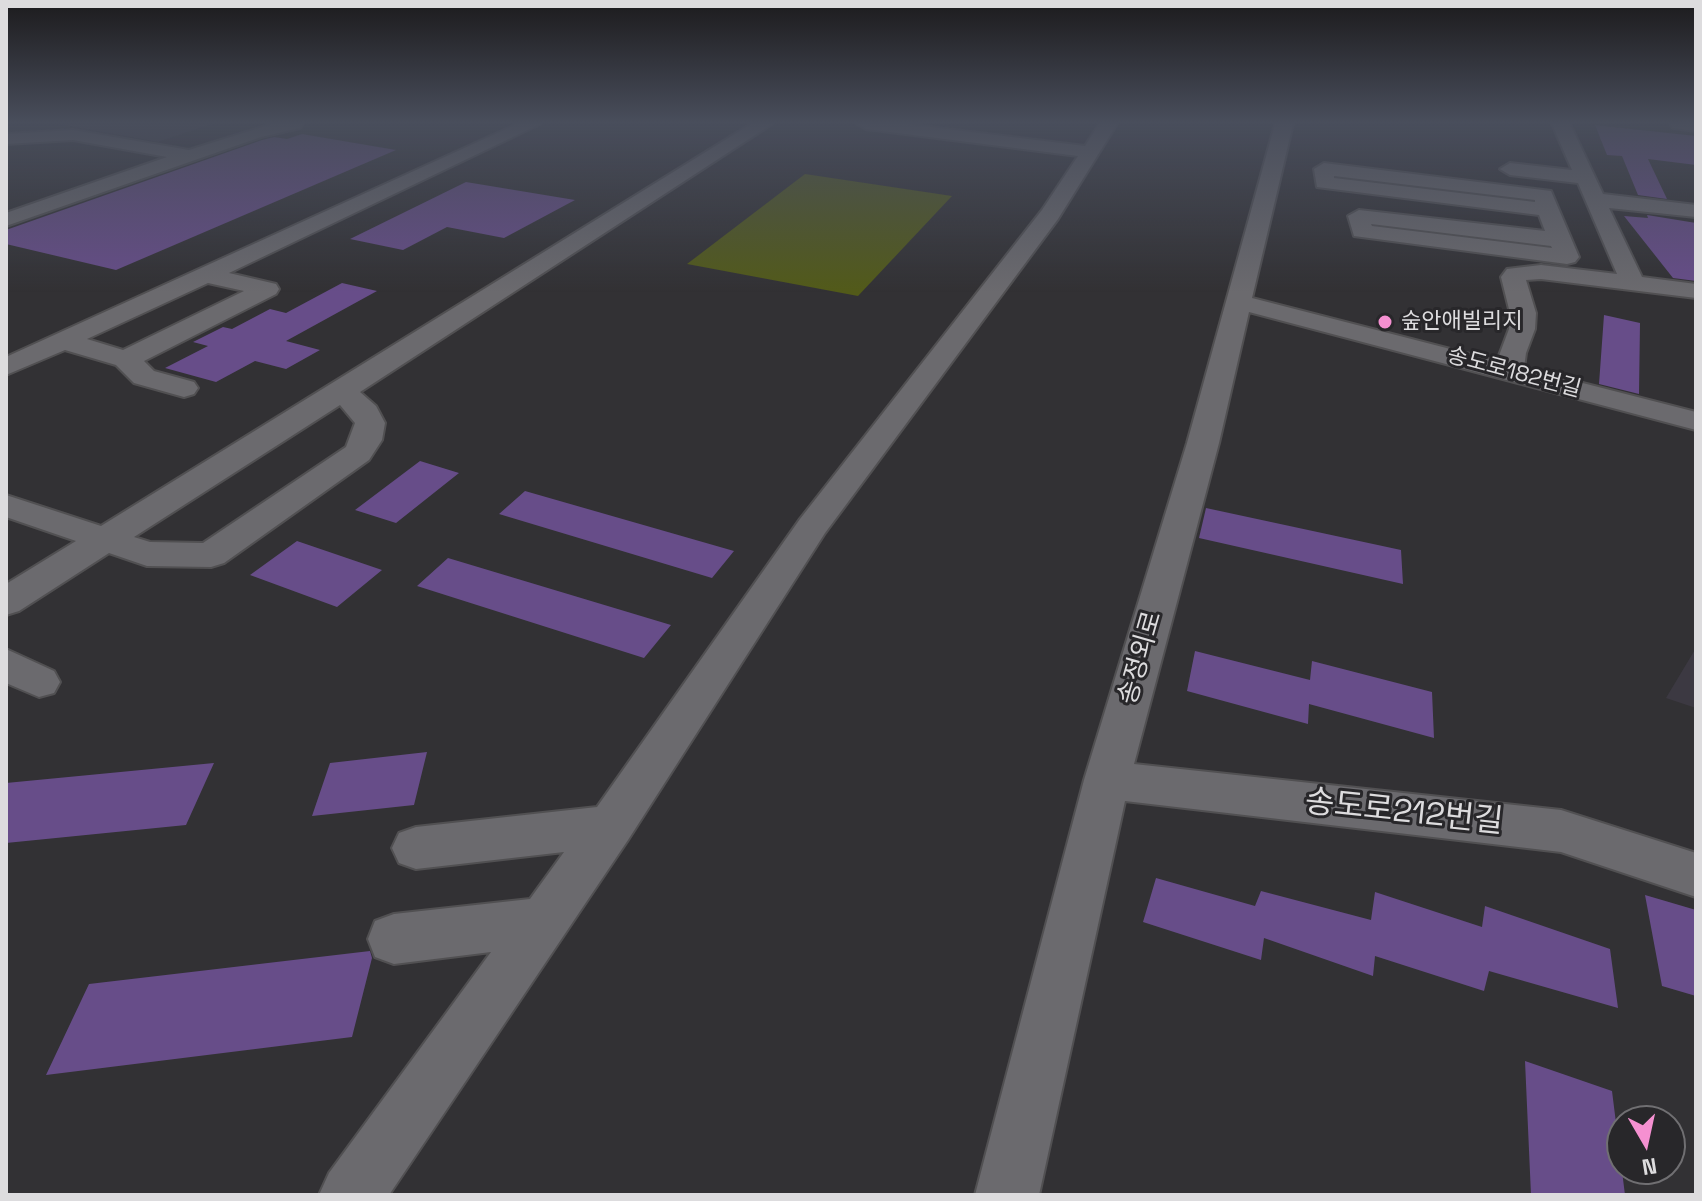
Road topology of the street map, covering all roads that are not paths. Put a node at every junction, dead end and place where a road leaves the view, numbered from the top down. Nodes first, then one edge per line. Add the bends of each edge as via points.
1 (121, 180) edge
2 (410, 180) edge
3 (674, 180) edge
4 (1071, 180) edge
5 (1270, 180) edge
6 (1324, 180) edge
7 (1417, 180) edge
8 (1588, 180) edge
9 (1600, 204) junction
10 (1547, 207) junction
11 (1696, 211) edge
12 (6, 220) edge
13 (1560, 240) junction
14 (206, 275) junction
15 (1633, 283) junction
16 (1696, 291) edge
17 (1239, 302) junction
18 (63, 341) junction
19 (126, 359) junction
20 (6, 367) edge
21 (1510, 372) junction
22 (184, 388) dead end
23 (341, 390) junction
24 (1696, 421) edge
25 (6, 505) edge
26 (104, 539) junction
27 (6, 602) edge
28 (1107, 780) junction
29 (611, 826) junction
30 (416, 848) dead end
31 (1696, 875) edge
32 (542, 922) junction
33 (394, 939) dead end
34 (351, 1195) edge
35 (1007, 1195) edge

1 - 12 street
2 - 14 street
3 - 23 street
4 - 29 street via 812,527
5 - 17 street, 송정외로
6 - 10 street
7 - 10 street via 1544,195
8 - 9 street
9 - 10 street
9 - 11 street
9 - 15 street
10 - 13 street
13 - 13 street via 1567,257 1362,231 1359,216
14 - 18 street
14 - 19 street via 267,289
15 - 16 street
15 - 21 street via 1529,271 1515,274 1523,313
17 - 21 street, 송도로182번길
17 - 28 street, 송정외로
18 - 19 street
18 - 20 street
19 - 22 street via 144,377
21 - 24 street, 송도로182번길
23 - 26 street
23 - 26 street via 370,423 358,453 211,555 147,554
25 - 26 street
26 - 27 street
28 - 31 street, 송도로212번길 via 1561,831
28 - 35 street, 송정외로
29 - 30 street
29 - 32 street
32 - 33 street
32 - 34 street

